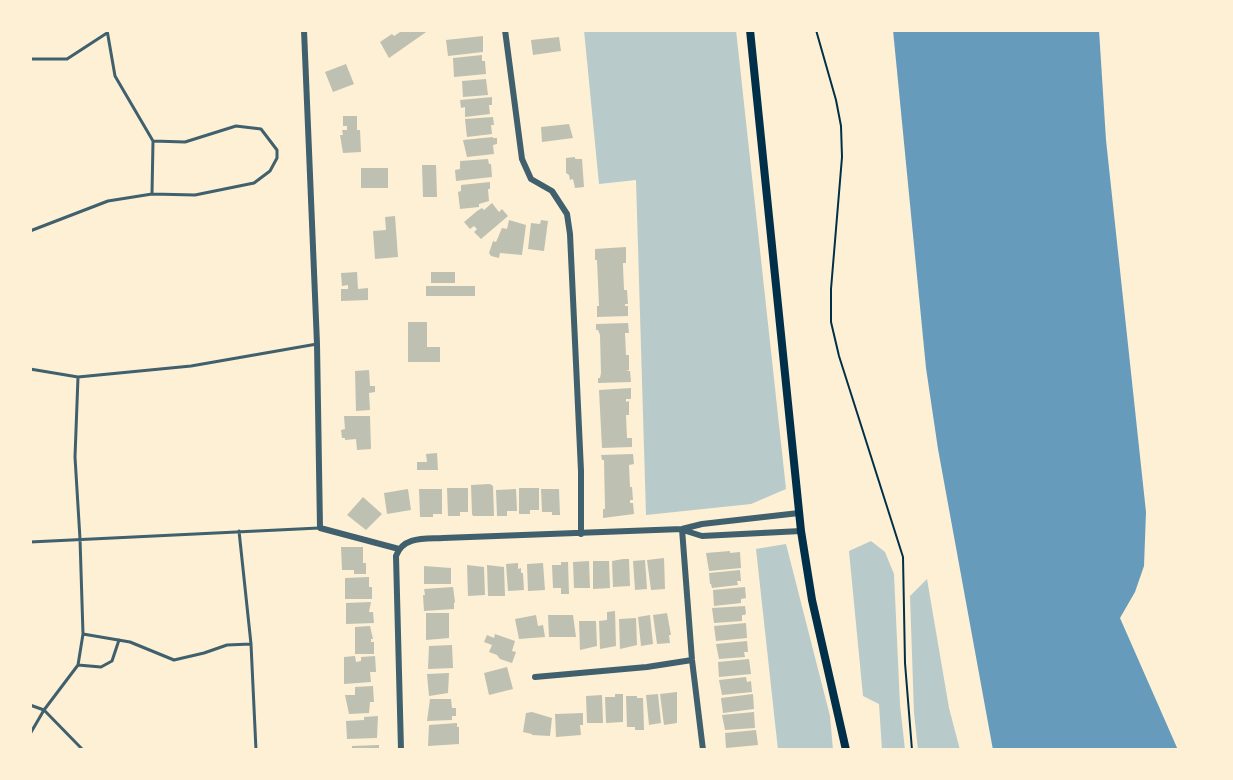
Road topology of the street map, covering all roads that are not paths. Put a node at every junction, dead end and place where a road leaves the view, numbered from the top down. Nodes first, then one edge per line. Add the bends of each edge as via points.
1 (304, 30) edge
2 (505, 30) edge
3 (750, 30) edge
4 (107, 31) edge
5 (30, 59) edge
6 (153, 141) junction
7 (152, 194) junction
8 (30, 230) edge
9 (317, 344) junction
10 (30, 369) edge
11 (78, 377) junction
12 (799, 513) junction
13 (320, 528) junction
14 (682, 530) junction
15 (239, 531) junction
16 (801, 531) junction
17 (581, 534) junction
18 (80, 539) junction
19 (30, 542) edge
20 (399, 549) junction
21 (82, 633) junction
22 (119, 640) junction
23 (252, 644) junction
24 (692, 660) junction
25 (78, 665) junction
26 (535, 677) dead end
27 (30, 705) edge
28 (44, 710) junction
29 (30, 734) edge
30 (83, 750) edge
31 (256, 750) edge
32 (401, 750) edge
33 (703, 750) edge
34 (846, 750) edge

1 - 9 street
2 - 17 street via 522,159 531,178 552,191 567,214
3 - 12 main road
4 - 5 lane via 67,59
4 - 6 lane via 115,76
6 - 7 lane
6 - 7 lane via 185,142 236,126 261,129 277,150 277,158 270,171 254,183 195,195
7 - 8 lane via 108,201
9 - 11 lane via 191,366
9 - 13 street
10 - 11 lane
11 - 18 lane via 75,457
12 - 14 street via 702,524
12 - 16 main road
13 - 15 lane
13 - 20 street
14 - 16 street via 702,536
14 - 17 street
14 - 24 street
15 - 18 lane
15 - 23 lane
16 - 34 main road via 812,600
17 - 20 street via 418,539
18 - 19 lane
18 - 21 lane
20 - 32 street via 396,556
21 - 22 lane
21 - 25 lane
22 - 23 lane via 174,660 227,645
22 - 25 lane via 112,661 101,667
23 - 31 lane
24 - 26 street via 647,668
24 - 33 street
25 - 28 lane
27 - 28 lane
28 - 29 lane
28 - 30 lane

